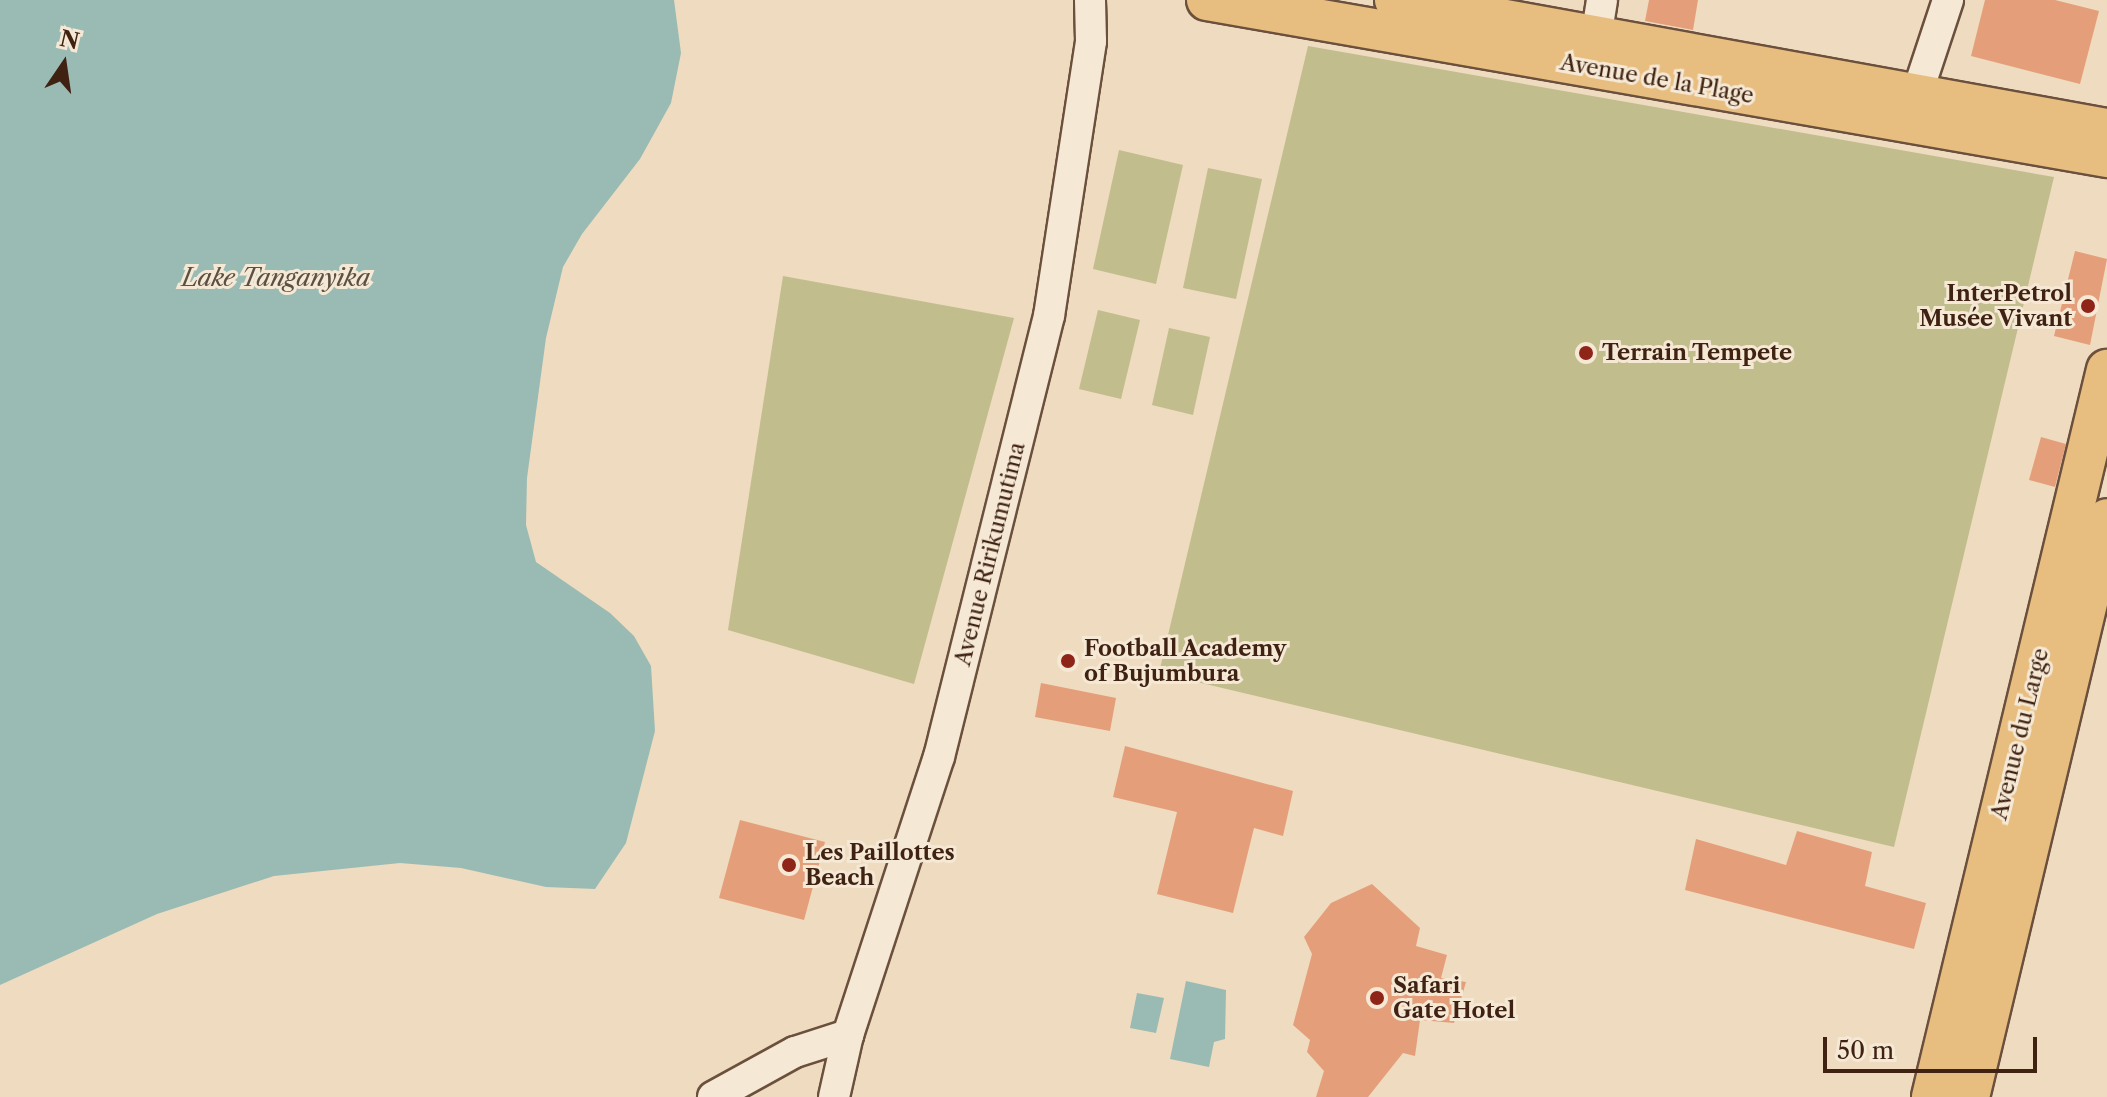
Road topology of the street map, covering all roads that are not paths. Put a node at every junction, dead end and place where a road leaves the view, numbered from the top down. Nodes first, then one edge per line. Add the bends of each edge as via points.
1 (1090, 0) edge
2 (1207, 0) edge
3 (1395, 0) edge
4 (1948, 0) edge
5 (1596, 35) edge
6 (1912, 109) junction
7 (2102, 141) edge
8 (2105, 390) edge
9 (2107, 519) edge
10 (848, 1035) junction
11 (713, 1097) edge
12 (834, 1097) edge
13 (1932, 1097) edge
14 (1969, 1097) edge

1 - 10 street, Avenue Ririkumutima via 1091,41 1049,316 939,757
2 - 5 main road, Avenue de la Plage
3 - 5 main road, Avenue de la Plage
4 - 6 street
5 - 6 main road, Avenue de la Plage
6 - 7 main road, Avenue de la Plage
8 - 13 main road, Avenue du Large
9 - 14 main road, Avenue du Large
10 - 11 street via 795,1052
10 - 12 street, Avenue Ririkumutima

